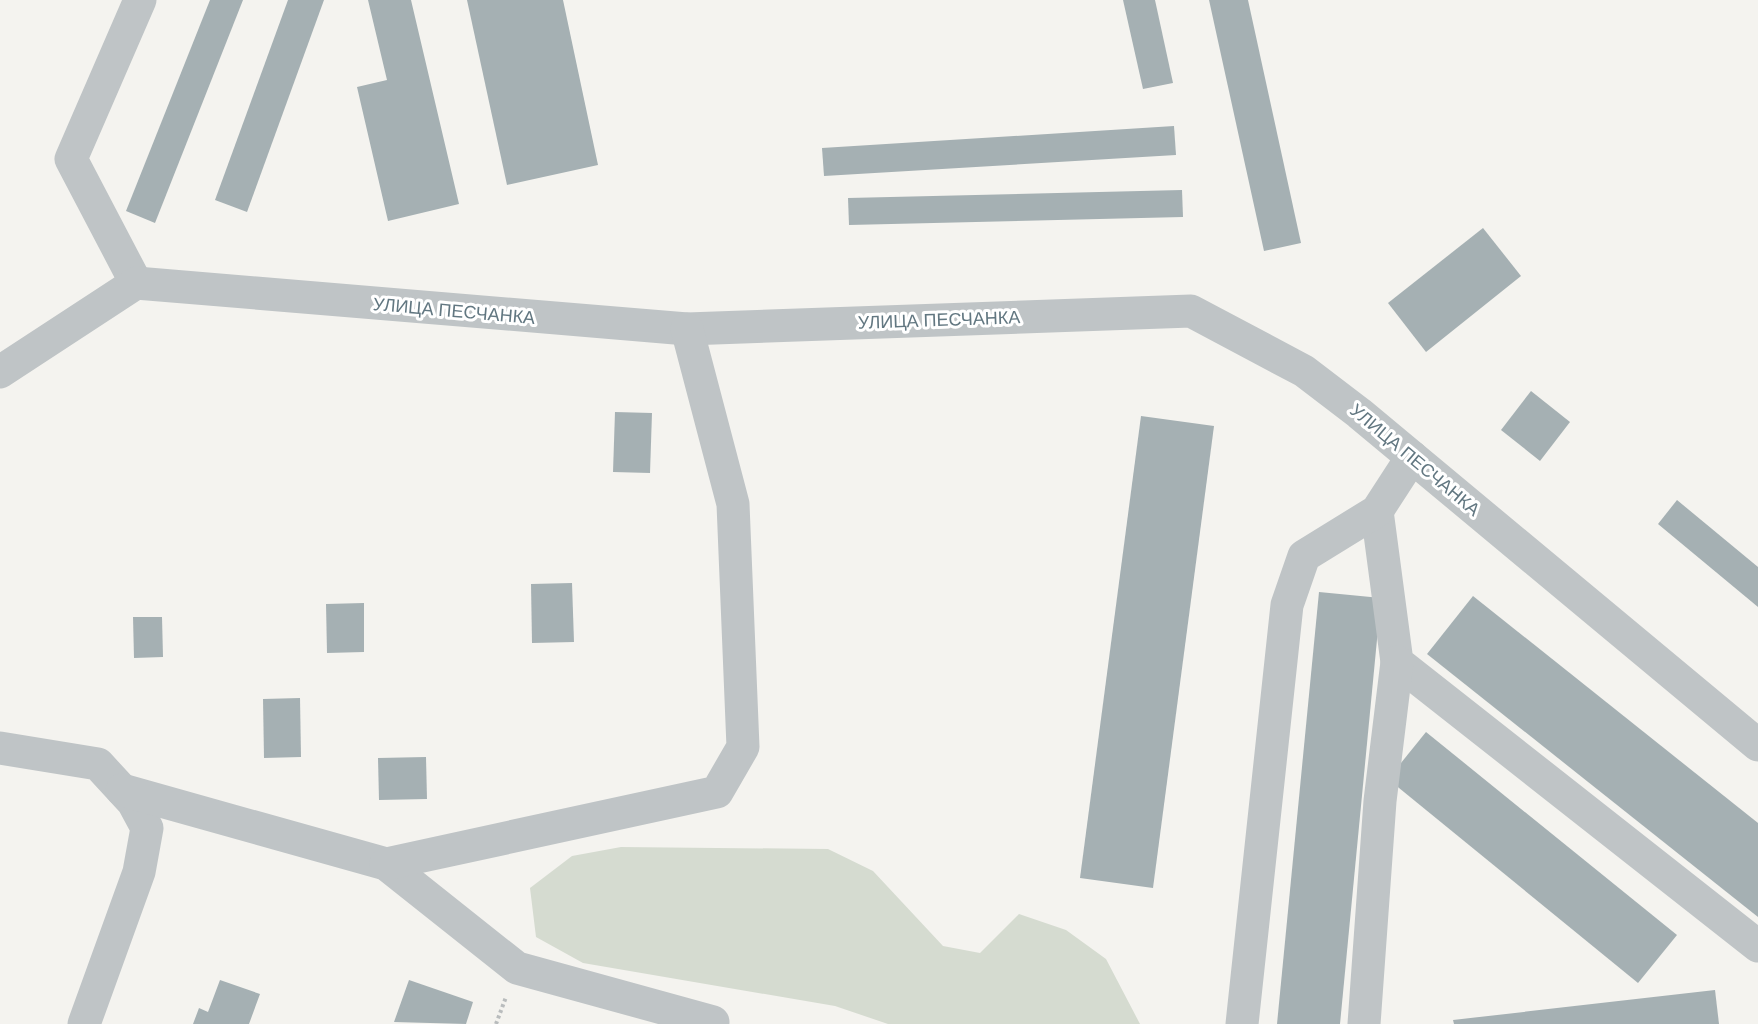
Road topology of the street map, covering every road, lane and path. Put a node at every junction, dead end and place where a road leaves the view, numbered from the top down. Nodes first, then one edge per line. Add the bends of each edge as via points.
1 (140, 0) edge
2 (136, 283) junction
3 (687, 329) junction
4 (0, 372) edge
5 (1412, 457) junction
6 (1377, 511) junction
7 (1397, 662) junction
8 (1758, 745) edge
9 (0, 748) edge
10 (122, 789) junction
11 (387, 864) junction
12 (1758, 946) edge
13 (714, 1022) dead end
14 (84, 1024) edge
15 (1242, 1024) edge
16 (1364, 1024) edge

1 - 2 street via 71,159
2 - 3 street, УЛИЦА ПЕСЧАНКА
2 - 4 street
3 - 5 street, УЛИЦА ПЕСЧАНКА via 1191,311 1304,371
3 - 11 street via 733,504 744,747 717,792
5 - 6 street
5 - 8 street, УЛИЦА ПЕСЧАНКА
6 - 7 street
6 - 15 street via 1304,556 1287,605
7 - 12 street
7 - 16 street via 1380,801
9 - 10 street via 98,764
10 - 11 street
10 - 14 street via 147,828 139,872
11 - 13 street via 517,968

